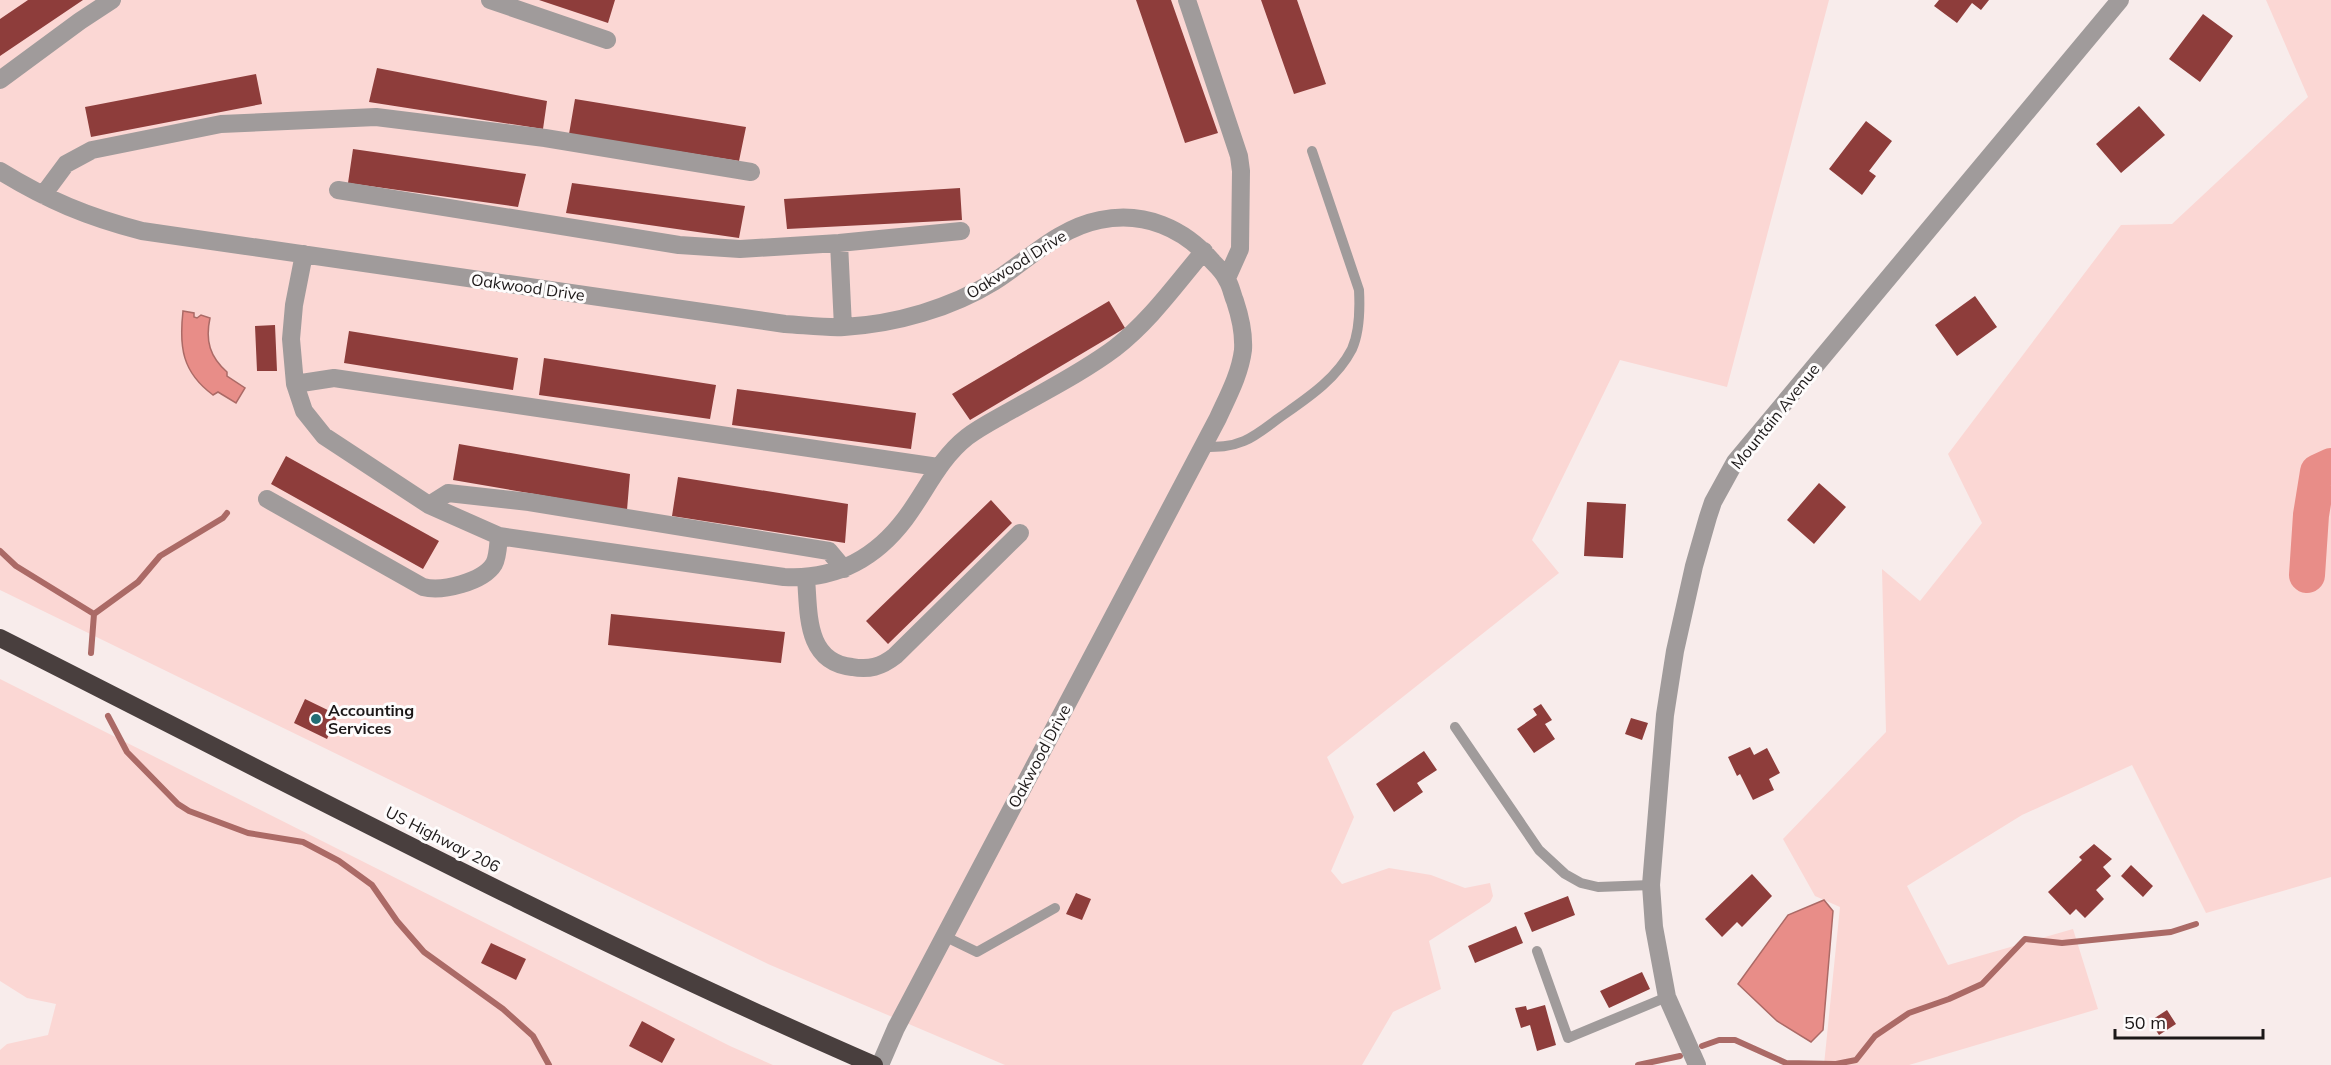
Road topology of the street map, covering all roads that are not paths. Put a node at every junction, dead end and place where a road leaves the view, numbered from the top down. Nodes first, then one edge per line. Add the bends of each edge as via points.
1 (112, 0) edge
2 (490, 0) edge
3 (1187, 0) edge
4 (2120, 0) edge
5 (607, 40) dead end
6 (0, 80) edge
7 (1312, 151) dead end
8 (0, 171) edge
9 (751, 172) dead end
10 (338, 190) dead end
11 (43, 195) junction
12 (961, 231) dead end
13 (839, 243) junction
14 (1204, 251) junction
15 (304, 254) junction
16 (1227, 278) junction
17 (843, 327) junction
18 (295, 384) junction
19 (1203, 447) junction
20 (938, 467) junction
21 (267, 499) dead end
22 (429, 505) junction
23 (1020, 533) dead end
24 (499, 536) junction
25 (843, 569) junction
26 (806, 578) junction
27 (0, 638) edge
28 (1455, 727) dead end
29 (1651, 885) junction
30 (1055, 908) dead end
31 (944, 936) junction
32 (1537, 951) dead end
33 (1667, 997) junction
34 (874, 1065) edge
35 (880, 1065) edge
36 (1697, 1065) edge

1 - 6 street
2 - 5 street
3 - 16 street via 1239,156 1240,249
4 - 29 street, Mountain Avenue via 1735,462 1713,502 1675,651 1665,715
7 - 19 lane via 1359,290 1360,310 1353,348 1322,387 1266,428 1245,441
8 - 11 street, Oakwood Drive
9 - 11 street via 545,138 376,117 221,124 92,150 66,164
10 - 13 street via 679,245 740,249
11 - 15 street, Oakwood Drive via 90,217 142,231
12 - 13 street
13 - 17 street
14 - 16 street, Oakwood Drive
14 - 17 street, Oakwood Drive via 1154,221 1099,220 1057,237 993,282 949,303 889,321
14 - 20 street via 1138,328 1114,349 968,436
15 - 17 street, Oakwood Drive via 716,315
15 - 18 street via 291,339
16 - 19 street, Oakwood Drive via 1240,316 1243,349 1232,388
18 - 20 street via 334,378
18 - 22 street via 304,411 324,436
19 - 31 street, Oakwood Drive
20 - 25 street via 889,537 868,556
21 - 24 street via 433,590 472,580 486,572 495,561
22 - 24 street
22 - 25 street via 448,493 529,502 829,551
23 - 26 street via 895,656 874,668 847,667 822,652 809,623
24 - 26 street
25 - 26 street
27 - 34 highway, US Highway 206 via 570,924
28 - 29 lane via 1539,850 1565,874 1598,887
29 - 33 street, Mountain Avenue
30 - 31 lane via 978,952
31 - 35 street, Oakwood Drive
32 - 33 lane via 1568,1038
33 - 36 street, Mountain Avenue

